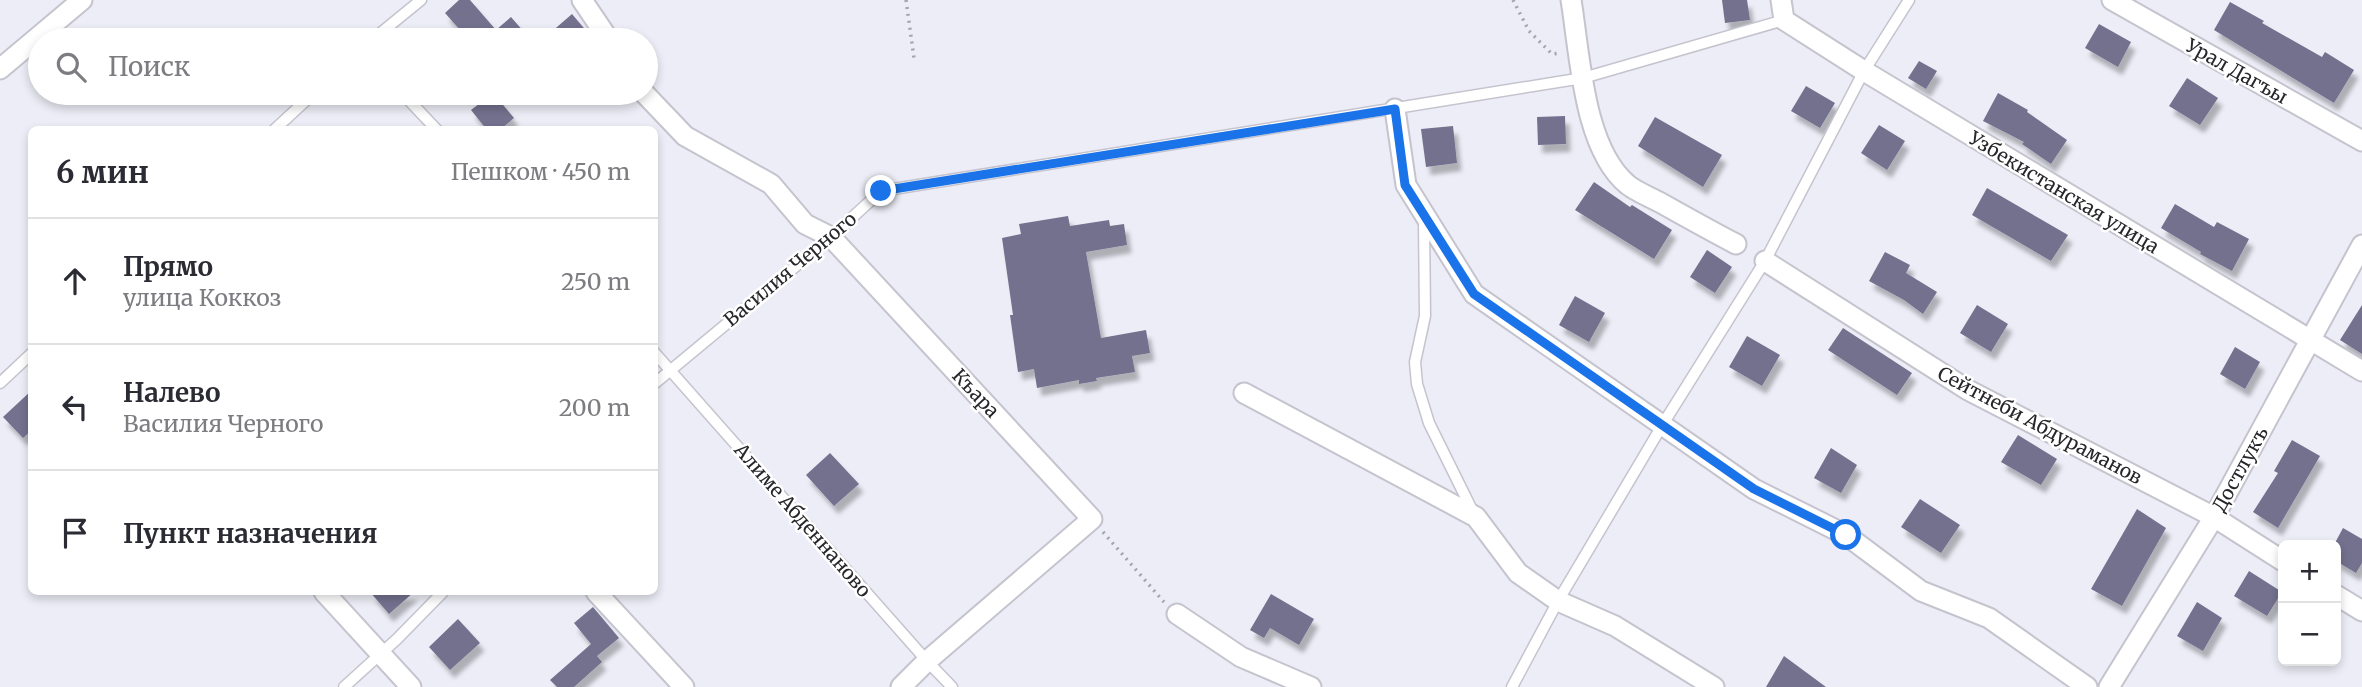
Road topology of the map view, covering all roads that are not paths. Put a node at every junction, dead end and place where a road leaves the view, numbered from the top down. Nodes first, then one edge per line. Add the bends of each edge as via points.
1 (82, 0) edge
2 (421, 0) edge
3 (582, 0) edge
4 (1571, 0) edge
5 (1781, 0) edge
6 (1909, 0) edge
7 (2112, 0) edge
8 (1784, 20) junction
9 (49, 28) edge
10 (387, 28) edge
11 (601, 28) edge
12 (28, 45) edge
13 (0, 69) edge
14 (1864, 71) junction
15 (1583, 78) junction
16 (301, 105) edge
17 (414, 105) edge
18 (655, 105) edge
19 (1395, 109) junction
20 (278, 126) edge
21 (434, 126) edge
22 (2362, 141) edge
23 (1424, 214) junction
24 (831, 237) junction
25 (1736, 244) dead end
26 (2362, 245) edge
27 (1765, 261) junction
28 (2309, 341) junction
29 (658, 356) edge
30 (28, 357) edge
31 (671, 369) junction
32 (2362, 371) edge
33 (658, 380) edge
34 (0, 383) edge
35 (1244, 393) dead end
36 (1663, 424) junction
37 (1476, 517) junction
38 (2214, 517) junction
39 (2278, 558) edge
40 (327, 595) edge
41 (440, 595) edge
42 (599, 595) edge
43 (2341, 598) edge
44 (1558, 601) junction
45 (2362, 611) edge
46 (1177, 614) road end
47 (379, 653) junction
48 (927, 661) junction
49 (344, 687) edge
50 (411, 687) edge
51 (684, 687) edge
52 (901, 687) edge
53 (952, 687) edge
54 (1311, 687) edge
55 (1512, 687) edge
56 (1714, 687) edge
57 (2087, 687) edge
58 (2109, 687) edge

1 - 9 street
2 - 10 lane
3 - 11 street
4 - 15 street
5 - 8 street
6 - 14 lane
7 - 22 street, Урал Дагъы
8 - 14 street, Узбекистанская улица
8 - 15 lane, Василия Черного
12 - 13 street
14 - 27 lane
14 - 28 street, Узбекистанская улица
15 - 19 lane, Василия Черного
15 - 25 street via 1584,97 1601,147 1628,185
16 - 20 lane
17 - 21 lane
18 - 24 street, Къара via 685,136 771,184 805,224
19 - 23 street via 1405,185
19 - 24 lane, Василия Черного via 881,191
23 - 36 street via 1474,294
23 - 37 lane via 1425,316 1415,362 1417,384 1429,424
24 - 31 lane, Василия Черного
24 - 48 street, Къара via 1092,519
26 - 28 street, Достлукъ
27 - 36 lane
27 - 38 street, Сейтнеби Абдураманов via 1968,390
28 - 32 street, Узбекистанская улица
28 - 38 street, Достлукъ
29 - 31 lane, Алиме Абденнаново
30 - 34 lane
31 - 33 lane, Василия Черного
31 - 48 lane, Алиме Абденнаново
35 - 37 street
36 - 44 lane
36 - 57 street via 1754,489 1846,535 1921,591 1989,618
37 - 44 street via 1518,573
38 - 39 street, Сейтнеби Абдураманов
38 - 58 street, Достлукъ
40 - 47 street
41 - 47 lane
42 - 51 street
43 - 45 street
44 - 55 lane
44 - 56 street via 1615,626
46 - 54 street via 1241,657
47 - 49 lane
47 - 50 street
48 - 52 street
48 - 53 lane, Алиме Абденнаново

